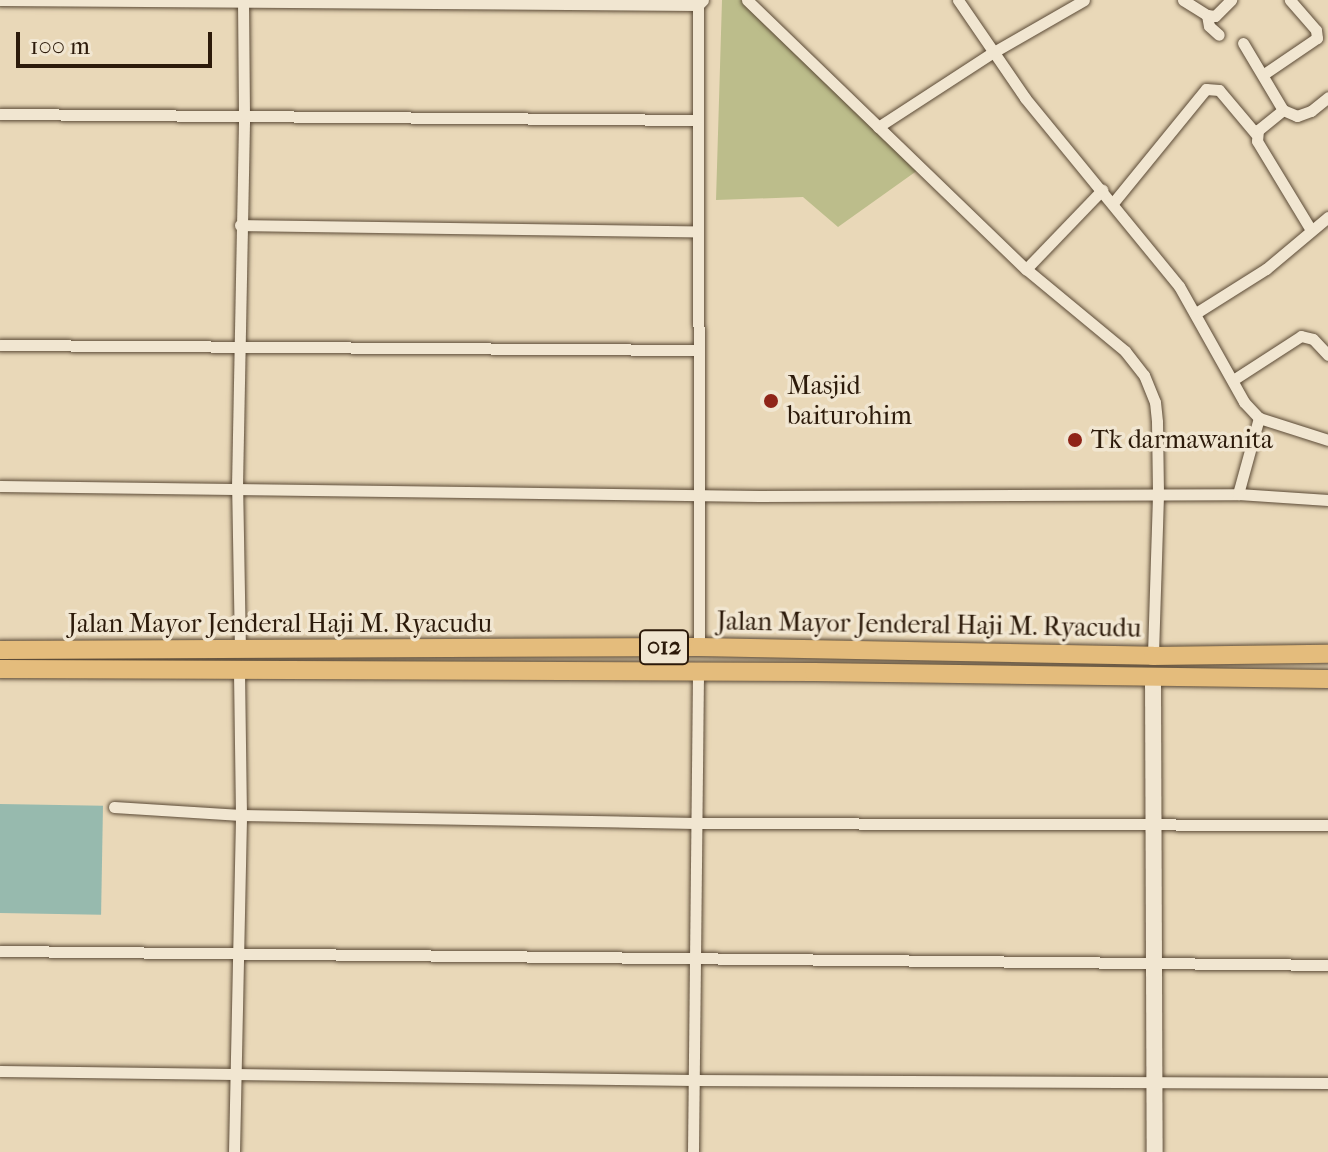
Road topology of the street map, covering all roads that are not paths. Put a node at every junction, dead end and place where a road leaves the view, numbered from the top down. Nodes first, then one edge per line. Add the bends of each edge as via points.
1 (0, 0) edge
2 (747, 0) edge
3 (958, 0) edge
4 (1183, 0) edge
5 (1231, 0) edge
6 (1290, 0) edge
7 (243, 1) edge
8 (700, 2) edge
9 (1077, 2) edge
10 (1207, 15) junction
11 (1219, 35) dead end
12 (1243, 43) dead end
13 (992, 53) junction
14 (1264, 74) junction
15 (1328, 97) edge
16 (1283, 110) junction
17 (0, 114) edge
18 (244, 114) junction
19 (696, 120) junction
20 (878, 127) junction
21 (1256, 134) junction
22 (1102, 190) junction
23 (1113, 203) junction
24 (1328, 217) edge
25 (240, 225) junction
26 (1311, 230) junction
27 (696, 231) junction
28 (1026, 269) junction
29 (1196, 313) junction
30 (0, 345) edge
31 (239, 346) junction
32 (697, 350) junction
33 (1328, 355) edge
34 (1233, 380) junction
35 (1259, 418) junction
36 (1328, 440) edge
37 (0, 486) edge
38 (237, 487) junction
39 (696, 493) junction
40 (1238, 494) junction
41 (1158, 495) junction
42 (1328, 500) edge
43 (699, 647) junction
44 (892, 649) junction
45 (0, 650) edge
46 (19, 650) junction
47 (52, 650) junction
48 (240, 651) junction
49 (937, 651) junction
50 (1328, 654) edge
51 (1153, 656) junction
52 (9, 669) edge
53 (51, 670) junction
54 (239, 671) junction
55 (698, 673) junction
56 (893, 675) junction
57 (937, 676) junction
58 (1153, 679) junction
59 (1328, 679) edge
60 (114, 807) dead end
61 (241, 815) junction
62 (695, 823) junction
63 (1154, 823) junction
64 (1328, 825) edge
65 (0, 951) edge
66 (238, 953) junction
67 (694, 960) junction
68 (1153, 964) junction
69 (1328, 965) edge
70 (0, 1071) edge
71 (235, 1073) junction
72 (693, 1080) junction
73 (1155, 1082) junction
74 (1328, 1083) edge
75 (234, 1152) edge
76 (693, 1152) edge
77 (1155, 1152) edge

1 - 7 street
2 - 20 street
3 - 13 street
4 - 10 street
5 - 10 street via 1215,16
6 - 14 street via 1317,38
7 - 8 street
7 - 18 street
8 - 19 street
9 - 13 street
10 - 11 street
12 - 14 street
13 - 20 street
13 - 22 street
14 - 16 street
15 - 16 street via 1297,116
16 - 21 street
17 - 18 street
18 - 19 street
18 - 25 street
19 - 27 street
20 - 28 street
21 - 23 street via 1219,90 1206,89
21 - 26 street
22 - 23 street
22 - 28 street
23 - 29 street
24 - 26 street
25 - 27 street
25 - 31 street
26 - 29 street via 1266,269
27 - 32 street
28 - 41 street via 1125,351 1144,375 1155,402
29 - 34 street
30 - 31 street
31 - 32 street
31 - 38 street
32 - 39 street
33 - 34 street via 1313,339 1301,336
34 - 35 street
35 - 36 street
35 - 40 street
37 - 38 street
38 - 39 street
38 - 48 street
39 - 41 street
39 - 43 street
40 - 41 street
40 - 42 street
41 - 51 street
43 - 44 main road, Jalan Mayor Jenderal Haji M. Ryacudu / 012
43 - 48 main road, Jalan Mayor Jenderal Haji M. Ryacudu / 012
44 - 49 main road, Jalan Mayor Jenderal Haji M. Ryacudu / 012
44 - 56 main road via 899,664
45 - 46 main road, Jalan Mayor Jenderal Haji M. Ryacudu / 012
46 - 47 main road, Jalan Mayor Jenderal Haji M. Ryacudu / 012
46 - 52 main road via 27,661
47 - 48 main road, Jalan Mayor Jenderal Haji M. Ryacudu / 012
47 - 53 main road via 43,660
49 - 51 main road, Jalan Mayor Jenderal Haji M. Ryacudu / 012
49 - 57 main road via 930,664
50 - 51 main road, Jalan Mayor Jenderal Haji M. Ryacudu / 012
52 - 53 main road, Jalan Mayor Jenderal Haji M. Ryacudu
53 - 54 main road, Jalan Mayor Jenderal Haji M. Ryacudu
54 - 55 main road, Jalan Mayor Jenderal Haji M. Ryacudu
54 - 61 street
55 - 56 main road, Jalan Mayor Jenderal Haji M. Ryacudu / 012
55 - 62 street
56 - 57 main road, Jalan Mayor Jenderal Haji M. Ryacudu / 012
57 - 58 main road, Jalan Mayor Jenderal Haji M. Ryacudu / 012
58 - 59 main road, Jalan Mayor Jenderal Haji M. Ryacudu / 012
58 - 63 street
60 - 61 street
61 - 62 street
61 - 66 street
62 - 63 street
62 - 67 street
63 - 64 street
63 - 68 street
65 - 66 street
66 - 67 street
66 - 71 street
67 - 68 street
67 - 72 street
68 - 69 street
68 - 73 street
70 - 71 street
71 - 72 street
71 - 75 street
72 - 73 street
72 - 76 street
73 - 74 street
73 - 77 street

